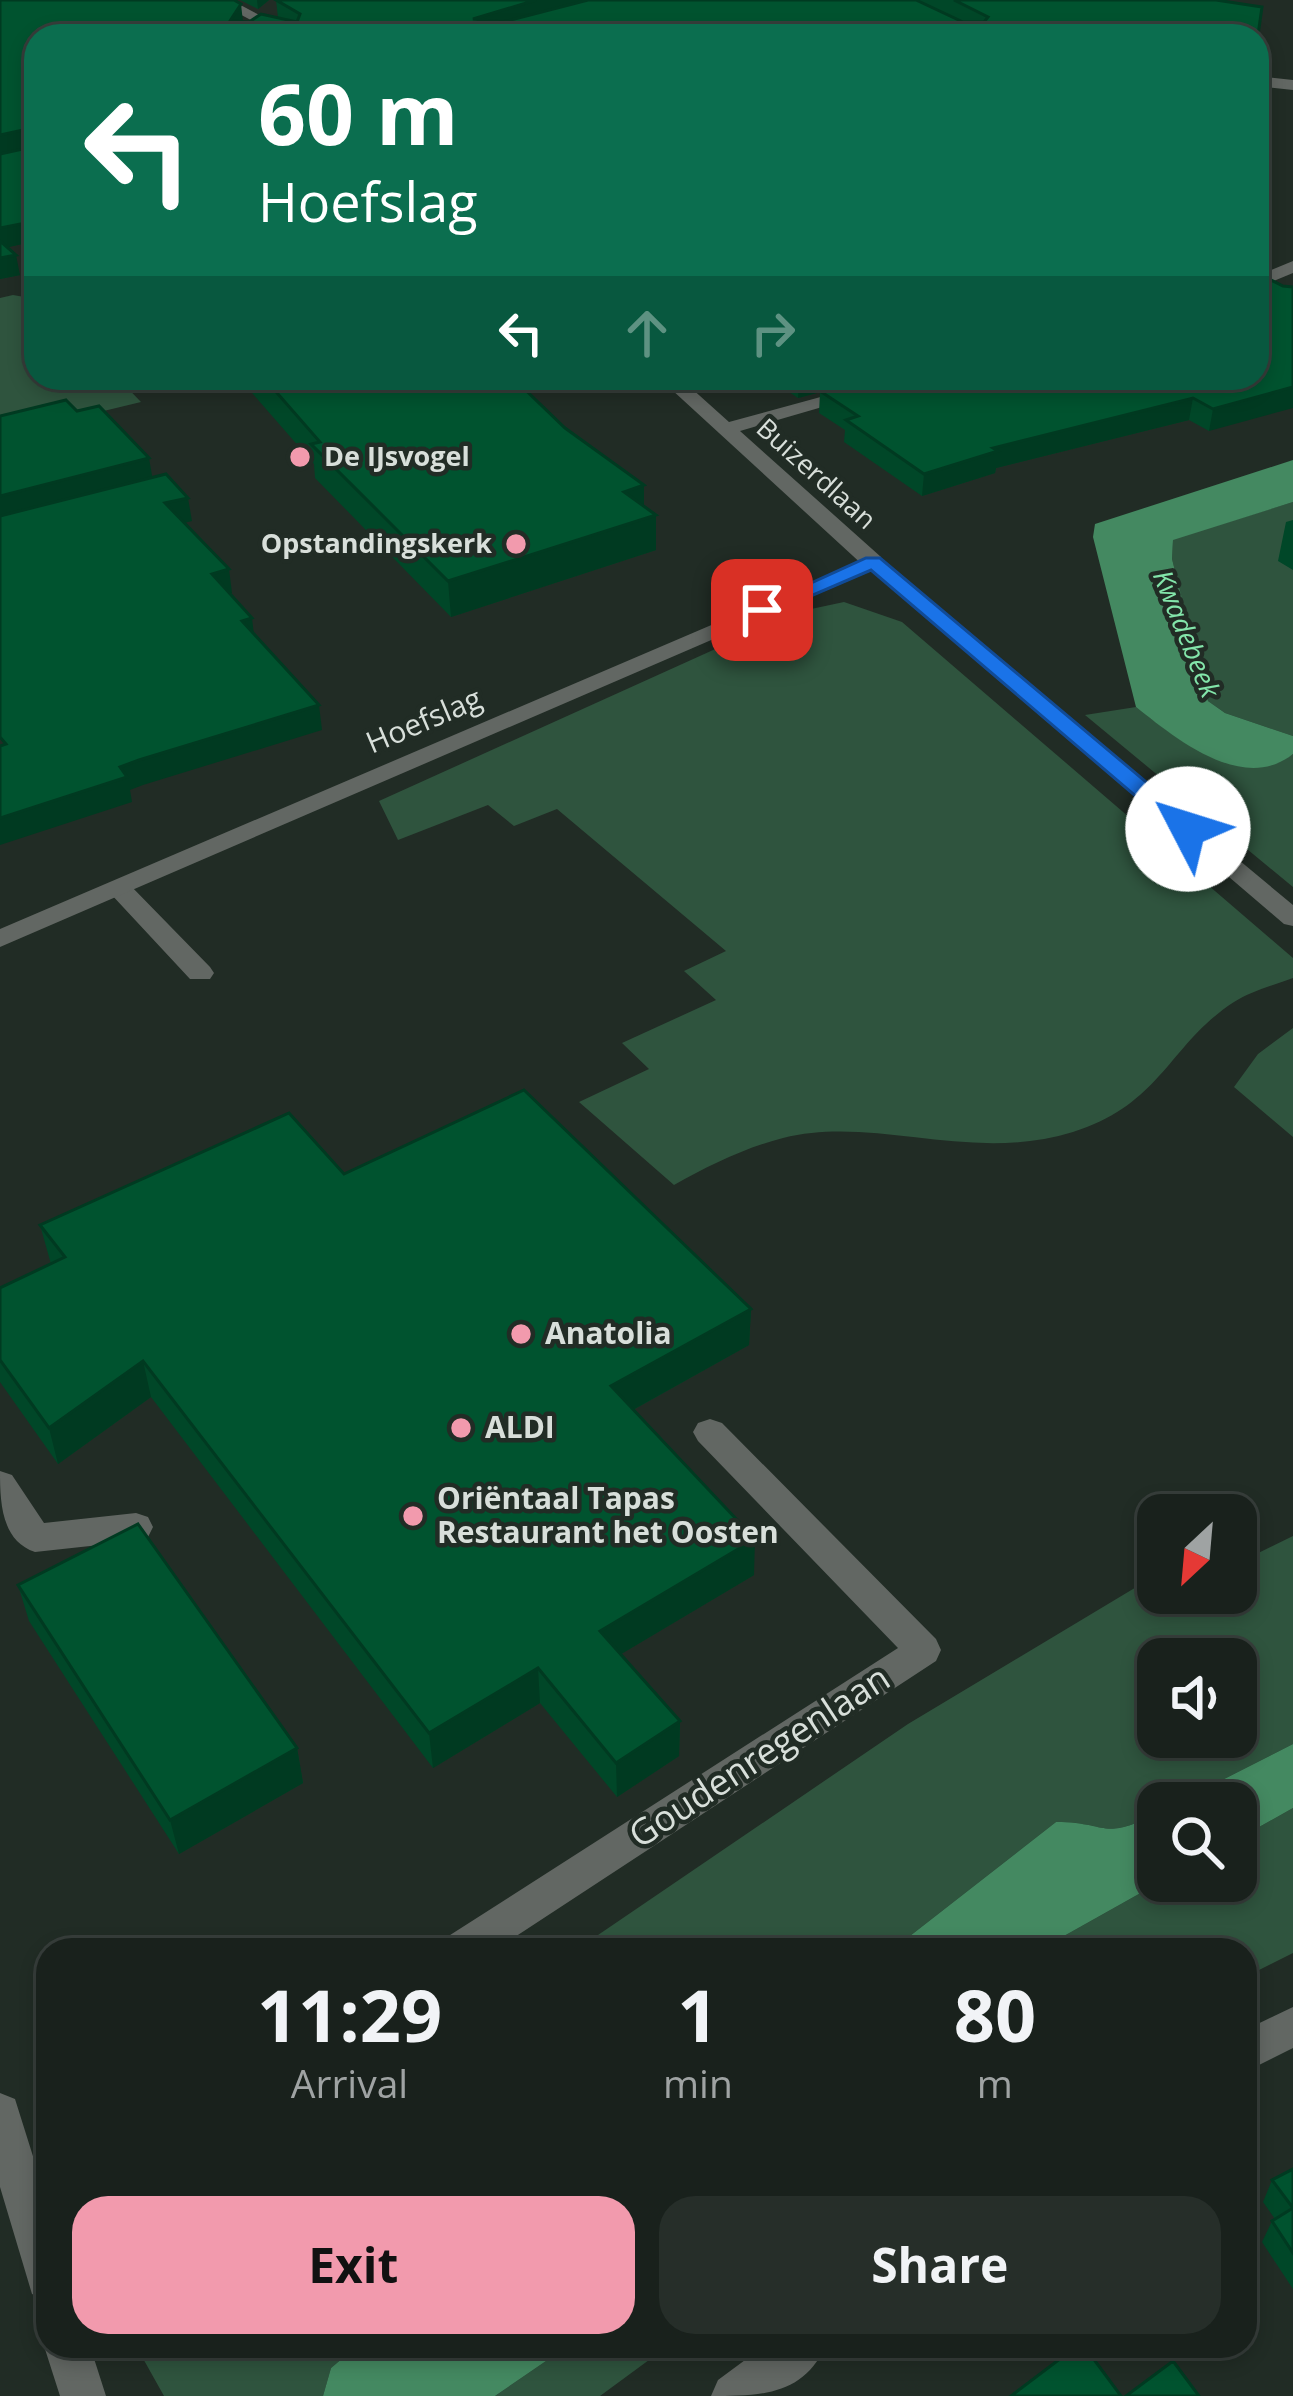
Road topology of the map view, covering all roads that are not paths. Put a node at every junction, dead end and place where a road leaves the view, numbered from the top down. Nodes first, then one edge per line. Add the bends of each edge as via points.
1 (220, 0) edge
2 (269, 14) junction
3 (257, 24) edge
4 (279, 24) edge
5 (682, 390) edge
6 (868, 390) edge
7 (725, 429) junction
8 (873, 562) junction
9 (119, 888) junction
10 (1293, 918) edge
11 (0, 939) edge
12 (200, 973) dead end
13 (710, 1432) dead end
14 (0, 1484) edge
15 (136, 1527) edge
16 (479, 1938) edge
17 (1293, 2026) edge
18 (1257, 2046) edge
19 (0, 2113) edge
20 (36, 2210) edge
21 (786, 2358) edge
22 (734, 2396) edge

1 - 2 street
2 - 3 street
2 - 4 street
5 - 7 street, Buizerdlaan
6 - 7 street
7 - 8 street, Buizerdlaan
8 - 9 street, Hoefslag
8 - 10 street, Buizerdlaan
9 - 11 street, Hoefslag
9 - 12 street
13 - 16 street, Goudenregenlaan via 923,1650
14 - 15 street via 35,1538
17 - 18 street
19 - 20 street
21 - 22 street

